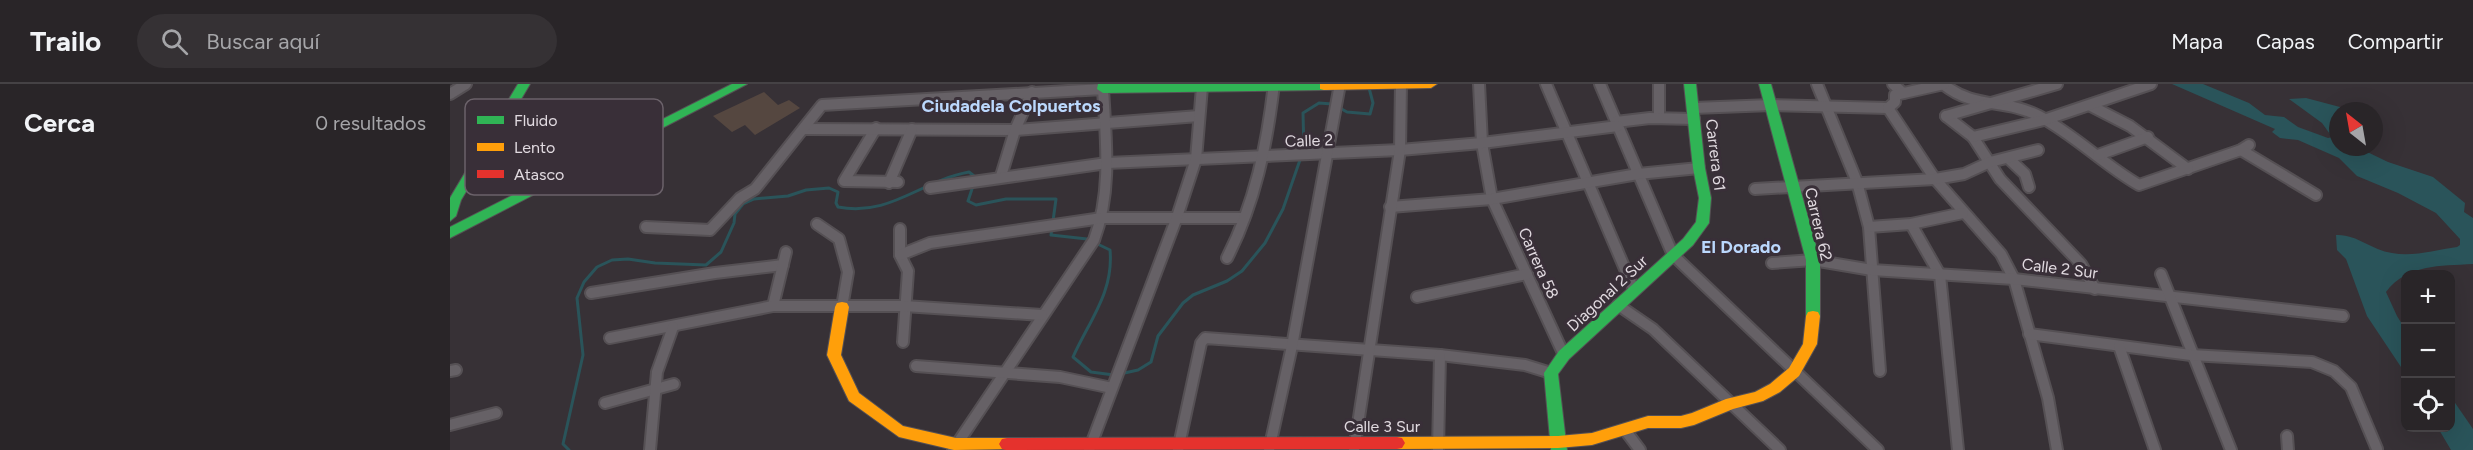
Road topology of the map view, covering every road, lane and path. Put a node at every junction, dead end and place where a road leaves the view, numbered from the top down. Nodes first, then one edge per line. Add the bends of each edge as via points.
1 (466, 84) edge
2 (524, 84) edge
3 (741, 84) edge
4 (1401, 84) edge
5 (1431, 84) edge
6 (1479, 84) edge
7 (1546, 84) edge
8 (1600, 84) edge
9 (1659, 84) edge
10 (1690, 84) edge
11 (1765, 84) edge
12 (1817, 84) edge
13 (1893, 84) edge
14 (1943, 84) edge
15 (2056, 84) edge
16 (2151, 84) edge
17 (1274, 85) edge
18 (1340, 85) edge
19 (1104, 86) edge
20 (1156, 86) edge
21 (1202, 87) junction
22 (1032, 92) junction
23 (1903, 93) junction
24 (450, 94) edge
25 (515, 99) edge
26 (1983, 103) junction
27 (1772, 105) junction
28 (1827, 106) junction
29 (2091, 106) junction
30 (1888, 108) junction
31 (1694, 114) junction
32 (1199, 116) junction
33 (1659, 118) junction
34 (2044, 120) junction
35 (663, 124) edge
36 (1107, 124) junction
37 (1617, 124) junction
38 (876, 128) junction
39 (805, 129) junction
40 (912, 129) junction
41 (1015, 130) junction
42 (1567, 134) junction
43 (2148, 137) junction
44 (1973, 138) junction
45 (1482, 143) junction
46 (1400, 150) junction
47 (2038, 150) dead end
48 (1326, 155) junction
49 (2098, 155) junction
50 (1263, 156) junction
51 (2008, 158) junction
52 (1196, 159) junction
53 (1989, 162) junction
54 (1107, 163) junction
55 (1699, 168) junction
56 (2188, 169) junction
57 (1638, 174) junction
58 (1001, 176) junction
59 (1935, 179) junction
60 (1587, 182) junction
61 (1857, 182) junction
62 (465, 183) edge
63 (1793, 185) junction
64 (2029, 187) dead end
65 (930, 188) dead end
66 (1755, 189) dead end
67 (524, 195) edge
68 (2316, 195) dead end
69 (1492, 199) junction
70 (1390, 207) junction
71 (1964, 213) junction
72 (450, 216) edge
73 (1177, 217) junction
74 (1102, 218) junction
75 (1244, 218) junction
76 (817, 224) dead end
77 (1911, 224) junction
78 (646, 226) dead end
79 (1869, 227) junction
80 (900, 229) dead end
81 (450, 233) edge
82 (786, 252) dead end
83 (900, 255) junction
84 (1673, 255) junction
85 (1227, 258) dead end
86 (1813, 260) junction
87 (1772, 263) dead end
88 (783, 265) junction
89 (1872, 270) junction
90 (1527, 274) junction
91 (2161, 274) dead end
92 (1940, 275) junction
93 (2014, 279) junction
94 (2095, 289) junction
95 (1634, 290) junction
96 (591, 293) dead end
97 (1418, 297) dead end
98 (2168, 297) junction
99 (1618, 305) junction
100 (773, 306) junction
101 (904, 306) junction
102 (842, 307) junction
103 (1042, 315) junction
104 (2343, 316) dead end
105 (673, 327) junction
106 (2029, 334) junction
107 (609, 338) dead end
108 (903, 342) dead end
109 (1292, 346) junction
110 (2119, 346) junction
111 (1370, 351) junction
112 (1440, 355) junction
113 (2191, 355) junction
114 (1564, 356) junction
115 (916, 366) dead end
116 (1880, 371) dead end
117 (1794, 372) junction
118 (1551, 373) junction
119 (1006, 374) junction
120 (674, 384) dead end
121 (656, 388) junction
122 (1112, 388) junction
123 (605, 403) dead end
124 (1731, 403) junction
125 (496, 413) dead end
126 (450, 425) edge
127 (1625, 430) junction
128 (2287, 436) dead end
129 (1269, 446) edge
130 (1355, 446) edge
131 (1438, 446) edge
132 (1558, 446) edge
133 (954, 447) edge
134 (1090, 447) edge
135 (1179, 447) edge
136 (2377, 449) edge
137 (650, 450) edge
138 (1640, 450) edge
139 (1780, 450) edge
140 (1878, 450) edge
141 (1958, 450) edge
142 (2057, 450) edge
143 (2155, 450) edge
144 (2231, 450) edge
145 (2288, 450) edge

1 - 24 street
2 - 25 street
3 - 35 street
4 - 5 street
4 - 18 street
4 - 46 street
6 - 45 street, Carrera 58
7 - 42 street
8 - 37 street
9 - 33 street
10 - 31 street, Carrera 61
11 - 27 street, Carrera 62
12 - 28 street
13 - 23 street
14 - 23 street
14 - 26 street via 1963,100
15 - 26 street
16 - 29 street
17 - 18 street
17 - 21 street
17 - 50 street
18 - 48 street
19 - 20 street
19 - 22 street
19 - 36 street
20 - 21 street
21 - 32 street
22 - 39 street via 822,105
22 - 41 street
23 - 30 street via 1895,95 1895,102
26 - 34 street via 2013,106
26 - 44 street via 1946,116
27 - 28 street, Calle 2
27 - 31 street, Calle 2
27 - 63 street, Carrera 62
28 - 30 street, Calle 2
28 - 61 street
29 - 34 street
29 - 43 street
30 - 59 street
31 - 33 street, Calle 2
31 - 55 street, Carrera 61
32 - 36 street
32 - 52 street
33 - 37 street, Calle 2
34 - 44 street
34 - 49 street
36 - 41 street
36 - 54 street
37 - 42 street, Calle 2
37 - 57 street
38 - 39 street
38 - 40 street
38 - 40 street via 844,181 893,183
39 - 78 street via 755,189 740,198 710,230
40 - 41 street
41 - 58 street
42 - 45 street, Calle 2
42 - 60 street
43 - 49 street
43 - 56 street
44 - 53 street
45 - 46 street, Calle 2
45 - 69 street, Carrera 58
46 - 48 street, Calle 2
46 - 70 street
47 - 51 street
48 - 50 street, Calle 2
48 - 109 street
49 - 56 street via 2139,185
50 - 52 street, Calle 2
50 - 75 street
51 - 53 street
51 - 64 street via 2025,174
52 - 54 street, Calle 2
52 - 73 street
53 - 59 street via 1961,175
53 - 94 street via 2000,179 2082,264
54 - 58 street, Calle 2
54 - 74 street
55 - 57 street
55 - 84 street, Carrera 61 via 1705,198 1702,223
56 - 68 street via 2245,148
57 - 60 street
57 - 84 street
58 - 65 street, Calle 2
59 - 61 street
59 - 71 street
60 - 69 street
60 - 95 street
61 - 63 street
61 - 79 street
62 - 72 street
63 - 66 street
63 - 86 street, Carrera 62
67 - 81 street
69 - 70 street
69 - 90 street, Carrera 58
70 - 111 street
71 - 77 street
71 - 93 street via 2001,254
73 - 74 street
73 - 75 street
73 - 122 street
74 - 83 street via 930,243
74 - 103 street via 1094,240
75 - 85 street
76 - 102 street via 839,239 848,272
77 - 79 street
77 - 92 street
79 - 89 street
80 - 83 street
82 - 88 street
83 - 101 street via 908,271
84 - 95 street, Diagonal 2 Sur
84 - 117 street
86 - 87 street, Calle 2 Sur
86 - 89 street, Calle 2 Sur
86 - 117 street, Carrera 62 via 1810,344
88 - 96 street
88 - 100 street
89 - 92 street, Calle 2 Sur
89 - 116 street
90 - 97 street
90 - 114 street, Carrera 58
91 - 98 street
92 - 93 street, Calle 2 Sur
92 - 141 street
93 - 94 street, Calle 2 Sur
93 - 106 street
94 - 98 street, Calle 2 Sur
95 - 99 street, Diagonal 2 Sur
98 - 104 street, Calle 2 Sur
98 - 113 street
99 - 114 street, Diagonal 2 Sur
99 - 124 street via 1653,329
100 - 102 street
100 - 105 street
101 - 102 street
101 - 103 street
101 - 108 street
102 - 133 street, Calle 3 Sur via 834,355 854,397 899,431
103 - 119 street
105 - 107 street
105 - 121 street via 657,372
106 - 110 street
106 - 142 street via 2048,398
109 - 111 street
109 - 129 street
109 - 135 street via 1205,338
110 - 113 street
110 - 143 street
111 - 112 street
111 - 130 street
112 - 118 street via 1525,365
112 - 131 street
113 - 136 street via 2312,362 2334,371 2351,387
113 - 144 street
114 - 118 street
115 - 119 street
117 - 124 street, Calle 3 Sur via 1758,397
117 - 140 street
118 - 132 street
119 - 122 street via 1060,378
119 - 133 street
120 - 121 street
121 - 123 street
121 - 137 street
122 - 134 street
124 - 127 street, Calle 3 Sur via 1694,419 1648,422
124 - 139 street
125 - 126 street
127 - 132 street, Calle 3 Sur
127 - 138 street
128 - 145 street
129 - 130 street, Calle 3 Sur
129 - 135 street, Calle 3 Sur
130 - 131 street, Calle 3 Sur
131 - 132 street, Calle 3 Sur
133 - 134 street, Calle 3 Sur
134 - 135 street, Calle 3 Sur

